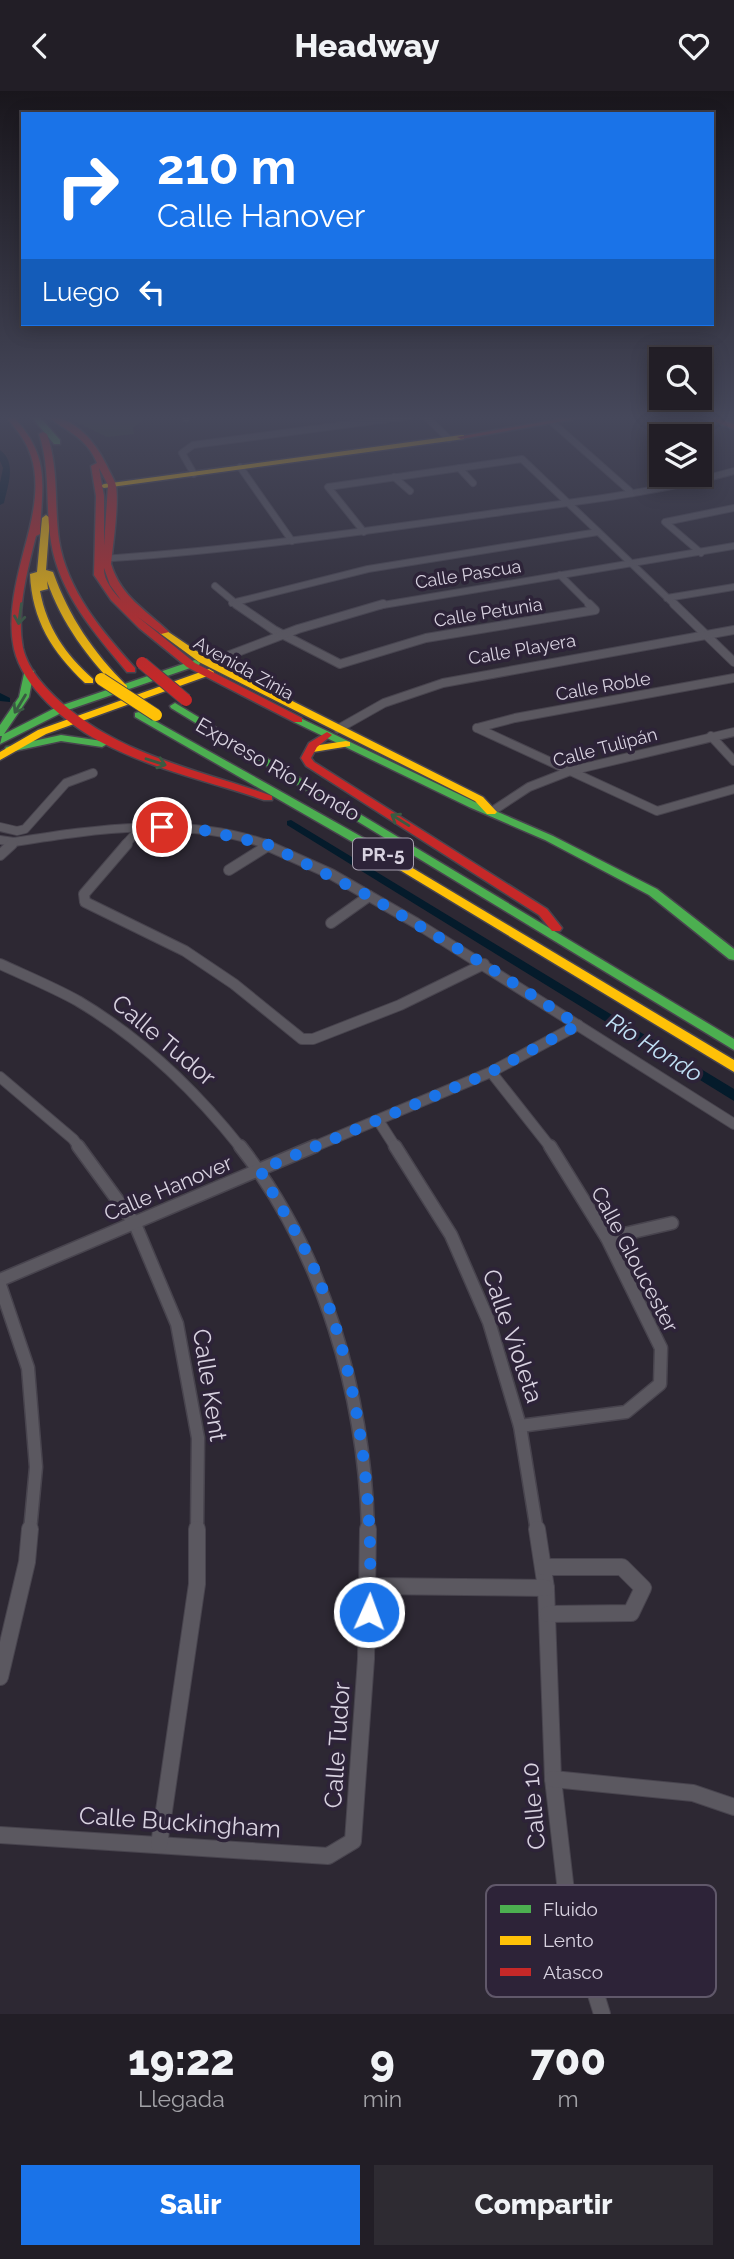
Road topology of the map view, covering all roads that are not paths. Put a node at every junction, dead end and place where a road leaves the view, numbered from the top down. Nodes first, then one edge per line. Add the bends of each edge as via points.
1 (37, 506) edge
2 (49, 506) edge
3 (52, 506) edge
4 (65, 506) edge
5 (105, 506) edge
6 (267, 506) edge
7 (343, 506) edge
8 (542, 506) edge
9 (571, 506) edge
10 (734, 508) edge
11 (36, 523) junction
12 (364, 532) junction
13 (598, 532) junction
14 (292, 541) junction
15 (734, 546) edge
16 (50, 549) junction
17 (701, 553) junction
18 (103, 559) junction
19 (631, 564) junction
20 (560, 575) junction
21 (215, 586) dead end
22 (734, 587) edge
23 (667, 598) junction
24 (232, 603) junction
25 (734, 630) edge
26 (278, 635) junction
27 (706, 635) junction
28 (174, 652) junction
29 (734, 662) edge
30 (206, 665) junction
31 (29, 671) junction
32 (133, 676) junction
33 (177, 676) junction
34 (734, 678) edge
35 (95, 680) junction
36 (241, 690) junction
37 (180, 703) junction
38 (61, 709) junction
39 (74, 720) junction
40 (734, 731) edge
41 (333, 732) junction
42 (0, 733) edge
43 (711, 736) junction
44 (346, 744) junction
45 (116, 748) junction
46 (3, 749) edge
47 (309, 750) junction
48 (734, 761) edge
49 (570, 771) junction
50 (93, 773) dead end
51 (734, 789) edge
52 (491, 812) junction
53 (142, 826) junction
54 (0, 827) edge
55 (0, 841) edge
56 (14, 842) junction
57 (269, 845) junction
58 (0, 855) edge
59 (229, 870) dead end
60 (369, 896) junction
61 (475, 910) junction
62 (331, 923) dead end
63 (556, 928) junction
64 (734, 956) edge
65 (0, 964) edge
66 (484, 964) junction
67 (578, 1025) junction
68 (734, 1033) edge
69 (734, 1045) edge
70 (734, 1054) edge
71 (734, 1067) edge
72 (491, 1072) junction
73 (0, 1077) edge
74 (378, 1120) junction
75 (734, 1124) edge
76 (260, 1170) junction
77 (672, 1223) dead end
78 (135, 1224) junction
79 (607, 1238) junction
80 (0, 1283) edge
81 (520, 1426) junction
82 (544, 1567) junction
83 (370, 1586) junction
84 (546, 1588) junction
85 (548, 1613) junction
86 (0, 1677) edge
87 (553, 1779) junction
88 (734, 1807) edge
89 (0, 1835) edge
90 (354, 1841) joint
91 (159, 1845) junction
92 (565, 1885) edge
93 (596, 1997) edge
94 (601, 2014) edge

1 - 11 main road, Expreso Río Hondo / PR-5
2 - 16 main road
3 - 16 main road
4 - 32 main road, Expreso Río Hondo / PR-5 via 67,540 79,580
5 - 18 main road, Avenida Zinia
6 - 14 street
7 - 12 street
8 - 12 street
9 - 13 street
10 - 17 street via 665,522
11 -> 31 main road via 17,634
11 - 35 main road, Expreso Río Hondo / PR-5 via 34,591 39,619 61,655
12 - 14 street
13 - 19 street
13 - 24 street via 365,568
14 - 18 street
15 - 17 street, Calle Pascua
16 - 32 main road via 89,621
16 - 35 main road via 41,571 52,621
17 - 19 street, Calle Pascua
18 - 28 main road, Avenida Zinia via 99,575 114,598
18 - 30 main road, Avenida Zinia via 109,576 144,618
19 - 20 street, Calle Pascua
19 - 23 street
20 - 26 street, Calle Pascua via 385,604
20 - 26 street, Calle Petunia via 594,610 426,638 340,664
21 - 24 street
22 - 23 street
23 - 27 street
24 - 26 street
25 - 27 street, Calle Playera
26 - 30 street, Calle Pascua
27 - 29 street
27 - 41 street, Calle Playera via 443,683 384,703
28 - 30 main road, Avenida Zinia
28 - 33 main road via 179,662
30 - 33 main road
30 - 36 main road, Avenida Zinia
30 - 41 main road, Avenida Zinia
31 - 38 main road
31 -> 42 main road via 25,698
32 - 33 main road
32 - 37 main road, Expreso Río Hondo / PR-5, bridge
32 - 38 main road
33 - 36 main road
33 - 39 main road
34 - 49 street, Calle Roble via 477,728
35 - 61 main road, Expreso Río Hondo / PR-5 via 139,715 298,803
35 - 70 main road, bridge via 280,780
36 - 41 main road, Avenida Zinia
37 - 63 main road, Expreso Río Hondo / PR-5
37 - 69 main road
38 - 39 main road
38 - 46 main road
39 - 45 main road
39 - 46 main road
40 - 43 street, Calle Tulipán
41 - 44 main road, Avenida Zinia
41 - 47 main road
41 - 52 main road, Avenida Zinia via 479,799
43 - 48 street
43 - 49 street, Calle Tulipán
44 - 47 main road
44 - 52 main road, Avenida Zinia
45 - 46 main road via 70,738
45 -> 61 main road via 281,803 445,900
63 -> 47 main road via 543,912 310,764 306,758
49 - 51 street via 657,811
49 - 52 street, Calle Tulipán via 529,787
50 - 54 street via 66,782 25,829
52 - 64 main road, Avenida Zinia via 653,893
53 - 56 street
53 - 57 street via 203,830
53 - 66 street via 83,894 85,902 185,951 302,1039 313,1039 433,992
55 - 56 street
56 - 58 street
57 - 59 street
57 - 60 street
60 - 62 street
60 - 66 street
61 - 71 main road, Expreso Río Hondo / PR-5
63 - 68 main road, Expreso Río Hondo / PR-5
65 - 76 street, Calle Tudor via 44,981 120,1027 191,1086
66 - 67 street
67 - 72 street, Calle Hanover
67 - 75 street
72 - 74 street, Calle Hanover
72 - 79 street, Calle Gloucester via 548,1143
73 - 78 street, Calle Kent via 73,1139
74 - 76 street, Calle Hanover
74 - 81 street, Calle Violeta via 451,1235 489,1322
76 - 78 street, Calle Hanover
76 - 83 street, Calle Tudor via 316,1272 346,1365 365,1477
77 - 79 street
78 - 80 street, Calle Hanover
78 - 91 street, Calle Kent via 177,1324 198,1438 197,1584
79 - 81 street, Calle Gloucester via 661,1348 660,1384 626,1412
80 - 86 street via 28,1368 36,1467 27,1562
81 - 82 street, Calle Violeta
82 - 84 street, Calle Violeta
82 - 85 street via 622,1567 643,1588 631,1613
83 - 84 street
83 - 90 street, Calle Tudor
84 - 85 street, Calle 10
85 - 87 street, Calle 10
87 - 88 street via 693,1793
87 - 92 street, Calle 10
89 - 91 street, Calle Buckingham
90 - 91 street, Calle Buckingham via 328,1856
93 - 94 street, Calle 10

